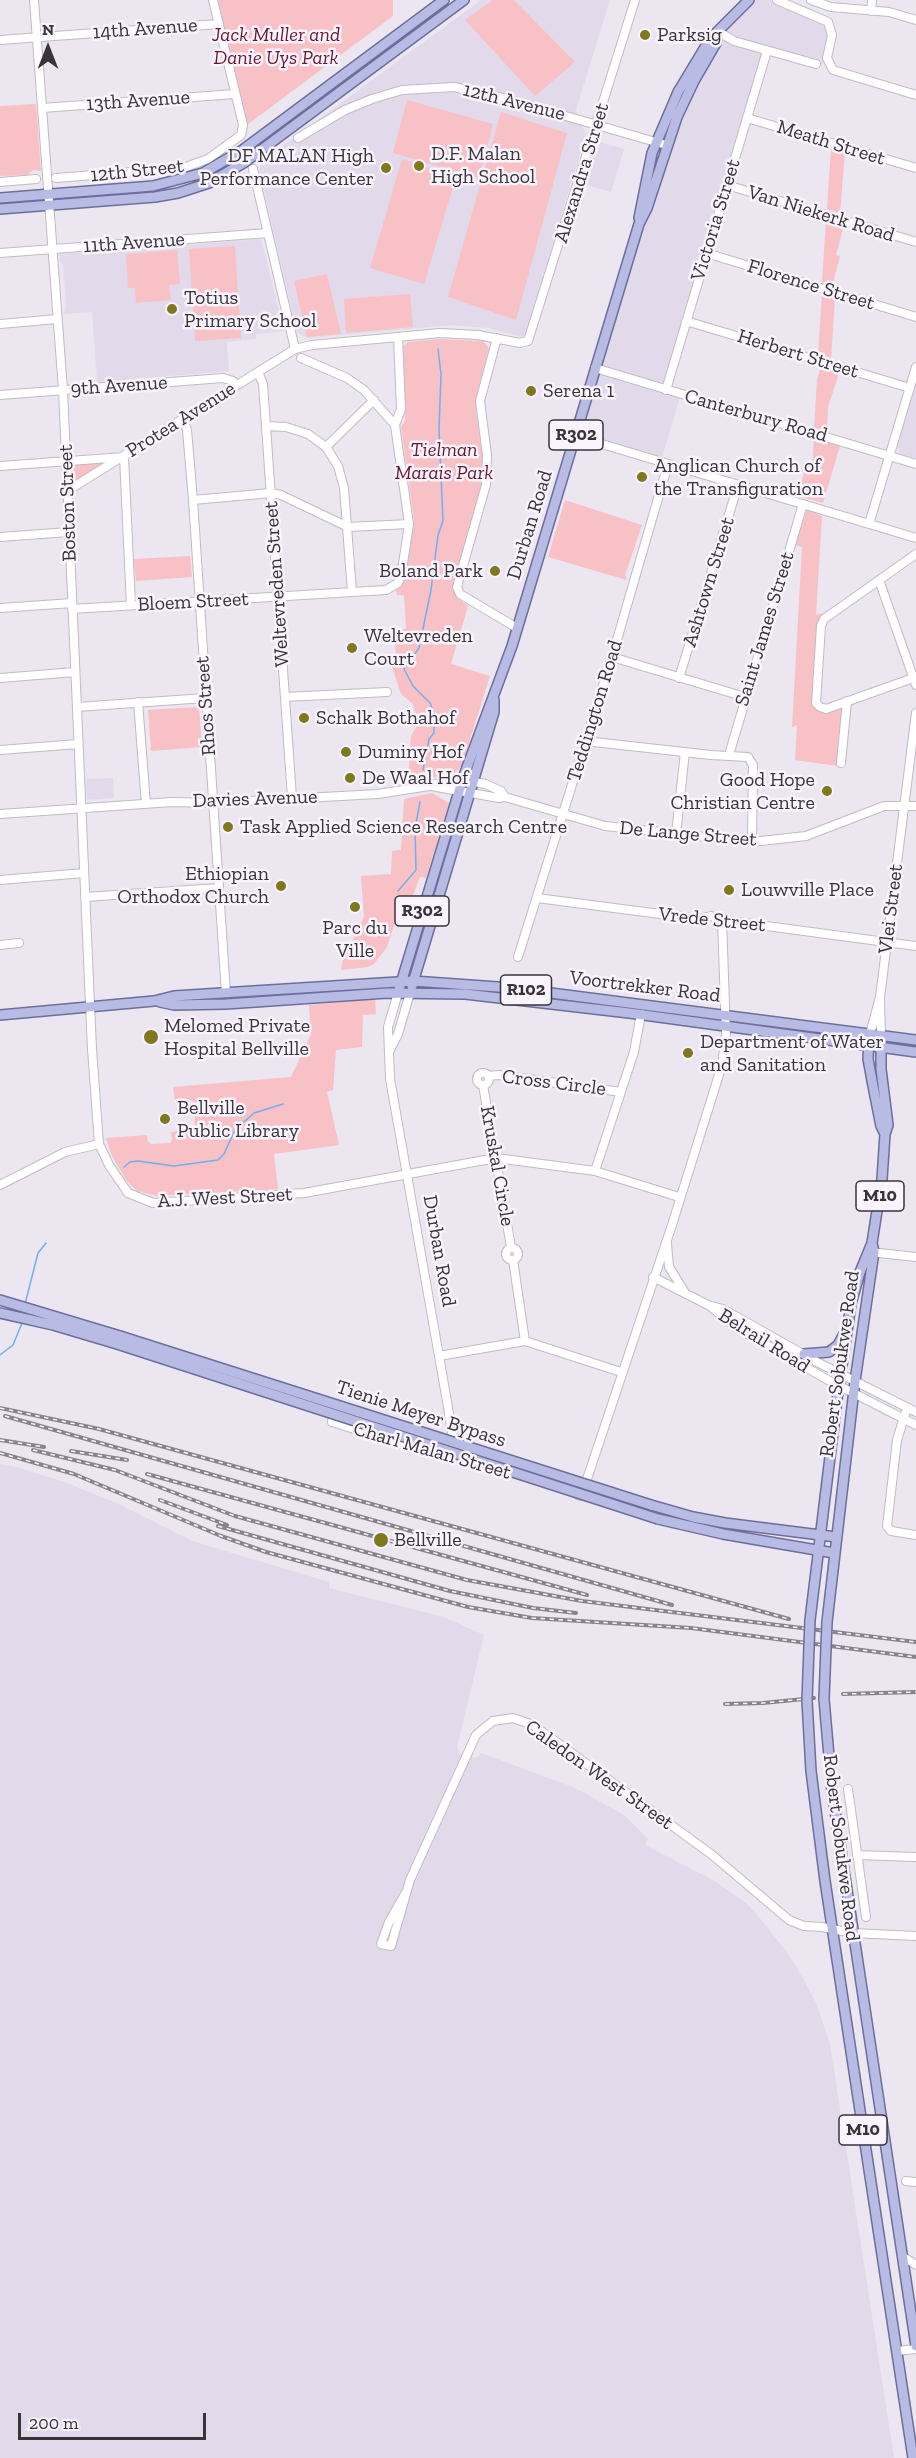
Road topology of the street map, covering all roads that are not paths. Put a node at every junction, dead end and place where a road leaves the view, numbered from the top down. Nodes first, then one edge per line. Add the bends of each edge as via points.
1 (34, 0) edge
2 (213, 0) edge
3 (444, 0) edge
4 (464, 0) edge
5 (635, 0) edge
6 (749, 0) edge
7 (777, 0) edge
8 (811, 0) edge
9 (872, 0) edge
10 (871, 11) junction
11 (916, 20) edge
12 (219, 24) junction
13 (719, 32) junction
14 (36, 37) junction
15 (0, 40) edge
16 (767, 51) junction
17 (816, 64) dead end
18 (235, 94) junction
19 (916, 95) edge
20 (42, 108) junction
21 (747, 118) junction
22 (597, 124) junction
23 (298, 138) dead end
24 (656, 142) junction
25 (666, 145) junction
26 (916, 168) edge
27 (253, 169) dead end
28 (57, 178) dead end
29 (36, 179) dead end
30 (0, 182) edge
31 (727, 185) junction
32 (48, 195) junction
33 (0, 198) edge
34 (49, 205) junction
35 (0, 209) edge
36 (639, 224) junction
37 (268, 233) junction
38 (916, 242) edge
39 (52, 249) junction
40 (0, 253) edge
41 (706, 253) junction
42 (916, 317) edge
43 (57, 319) junction
44 (686, 321) junction
45 (0, 324) edge
46 (398, 337) junction
47 (497, 338) junction
48 (295, 349) junction
49 (301, 358) dead end
50 (916, 367) edge
51 (595, 368) junction
52 (258, 372) junction
53 (236, 386) junction
54 (910, 388) junction
55 (63, 390) junction
56 (666, 390) junction
57 (0, 394) edge
58 (374, 400) junction
59 (183, 419) junction
60 (395, 425) junction
61 (266, 426) junction
62 (575, 436) junction
63 (326, 447) junction
64 (890, 456) junction
65 (124, 457) junction
66 (66, 461) junction
67 (668, 464) junction
68 (916, 464) edge
69 (0, 466) edge
70 (738, 485) junction
71 (68, 491) junction
72 (271, 493) junction
73 (193, 500) junction
74 (803, 504) junction
75 (408, 524) junction
76 (869, 524) junction
77 (348, 527) junction
78 (69, 532) junction
79 (0, 537) edge
80 (916, 538) edge
81 (916, 554) edge
82 (879, 580) junction
83 (352, 592) junction
84 (279, 597) junction
85 (200, 602) junction
86 (131, 605) junction
87 (72, 606) junction
88 (0, 608) edge
89 (517, 628) junction
90 (612, 657) junction
91 (75, 672) junction
92 (0, 678) edge
93 (679, 678) junction
94 (915, 680) edge
95 (387, 692) dead end
96 (285, 697) junction
97 (745, 697) junction
98 (205, 698) junction
99 (494, 698) junction
100 (847, 701) junction
101 (138, 702) junction
102 (77, 707) junction
103 (916, 713) edge
104 (585, 741) junction
105 (78, 744) junction
106 (0, 750) edge
107 (686, 752) junction
108 (729, 755) junction
109 (841, 763) dead end
110 (463, 778) junction
111 (474, 780) junction
112 (429, 786) junction
113 (459, 790) junction
114 (470, 792) junction
115 (505, 797) junction
116 (292, 798) junction
117 (213, 803) junction
118 (146, 804) junction
119 (905, 805) junction
120 (916, 806) edge
121 (81, 809) junction
122 (0, 814) edge
123 (562, 814) junction
124 (676, 834) junction
125 (752, 842) junction
126 (84, 873) junction
127 (0, 880) edge
128 (219, 888) junction
129 (85, 897) junction
130 (537, 898) junction
131 (722, 920) junction
132 (887, 941) junction
133 (19, 943) dead end
134 (0, 945) edge
135 (916, 946) edge
136 (518, 957) dead end
137 (401, 980) junction
138 (413, 981) junction
139 (226, 993) junction
140 (398, 993) junction
141 (410, 993) junction
142 (880, 997) junction
143 (154, 1001) junction
144 (89, 1007) junction
145 (640, 1014) junction
146 (0, 1015) edge
147 (725, 1015) junction
148 (726, 1026) junction
149 (870, 1034) junction
150 (881, 1036) junction
151 (916, 1040) edge
152 (868, 1046) junction
153 (880, 1047) junction
154 (916, 1052) edge
155 (388, 1054) junction
156 (488, 1076) joint
157 (621, 1092) junction
158 (885, 1134) junction
159 (99, 1144) junction
160 (496, 1158) junction
161 (595, 1171) junction
162 (408, 1174) junction
163 (0, 1185) edge
164 (679, 1197) junction
165 (667, 1240) junction
166 (871, 1249) junction
167 (916, 1257) edge
168 (653, 1277) junction
169 (685, 1293) junction
170 (0, 1300) edge
171 (708, 1305) junction
172 (0, 1313) edge
173 (848, 1324) junction
174 (118, 1340) junction
175 (525, 1341) junction
176 (804, 1354) junction
177 (439, 1356) junction
178 (621, 1372) junction
179 (841, 1374) junction
180 (855, 1381) junction
181 (839, 1386) junction
182 (854, 1394) junction
183 (908, 1408) junction
184 (916, 1413) edge
185 (903, 1419) junction
186 (916, 1425) edge
187 (454, 1444) junction
188 (455, 1455) junction
189 (582, 1492) junction
190 (916, 1534) edge
191 (820, 1536) junction
192 (836, 1537) junction
193 (818, 1551) junction
194 (834, 1553) junction
195 (848, 1789) dead end
196 (857, 1854) junction
197 (916, 1857) edge
198 (405, 1894) junction
199 (866, 1917) dead end
200 (832, 1928) junction
201 (852, 1933) junction
202 (916, 1936) edge
203 (906, 2181) dead end
204 (916, 2182) edge
205 (902, 2256) junction
206 (916, 2265) edge
207 (916, 2348) edge
208 (897, 2350) junction
209 (913, 2458) edge

1 - 14 street, Boston Street
2 - 12 street
3 - 32 main road via 212,169 153,186
4 - 34 main road via 215,180 163,196
5 - 22 street, Alexandra Street
6 - 13 main road, Durban Road / R302
7 - 19 street via 828,22 832,35 827,58 833,70
8 - 10 street via 846,10
9 - 10 street
10 - 11 street
12 - 14 street, 14th Avenue
12 - 18 street
13 - 16 street via 728,39
13 - 24 main road, Durban Road / R302 via 710,39 686,77
13 - 25 main road, Durban Road / R302
14 - 15 street, 14th Avenue
14 - 20 street, Boston Street
16 - 17 street
16 - 21 street, Victoria Street
18 - 20 street, 13th Avenue
18 - 28 street, 12th Street via 242,131 193,166
20 - 32 street, Boston Street
21 - 26 street, Meath Street
21 - 31 street, Victoria Street
22 - 23 street, 12th Avenue via 481,92 454,87 419,88 345,110
22 - 24 street, 12th Avenue
22 - 47 street, Alexandra Street via 532,333 525,343
24 - 25 street, 12th Avenue
24 - 36 main road, Durban Road / R302
25 - 36 main road, Durban Road / R302
27 - 37 street
29 - 30 street
31 - 38 street, Van Niekerk Road
31 - 41 street, Victoria Street
32 - 33 main road
32 - 34 street, Boston Street
34 - 35 main road
34 - 39 street, Boston Street
36 - 51 main road, Durban Road / R302
37 - 39 street, 11th Avenue
37 - 48 street
39 - 40 street, 11th Avenue
39 - 43 street, Boston Street
41 - 42 street, Florence Street
41 - 44 street, Victoria Street
43 - 45 street
43 - 55 street, Boston Street
44 - 54 street, Herbert Street
44 - 56 street, Victoria Street
46 - 47 street via 440,333
46 - 48 street
46 - 60 street via 401,409
47 - 89 street via 480,401 487,455 486,484 457,587 460,594
48 - 52 street, Protea Avenue
49 - 58 street via 347,378
50 - 54 street
51 - 56 street, Canterbury Road
51 - 62 main road, Durban Road / R302
52 - 53 street, Protea Avenue
52 - 61 street, Weltevreden Street via 263,384
53 - 55 street, 9th Avenue via 223,378
53 - 59 street, Protea Avenue
54 - 64 street
55 - 57 street, 9th Avenue
55 - 66 street, Boston Street
56 - 64 street, Canterbury Road
58 - 60 street
58 - 63 street
59 - 65 street, Protea Avenue
59 - 73 street, Rhos Street
60 - 75 street
61 - 63 street via 301,431
61 - 72 street, Weltevreden Street
62 - 67 street
62 - 89 main road, Durban Road / R302
63 - 77 street via 343,480
64 - 68 street, Canterbury Road
64 - 76 street
65 - 66 street
65 - 71 street, Protea Avenue
65 - 86 street
66 - 69 street
66 - 71 street, Boston Street
67 - 70 street
67 - 90 street, Teddington Road
70 - 74 street
70 - 93 street, Ashtown Street
71 - 78 street, Boston Street
72 - 73 street
72 - 77 street
72 - 84 street, Weltevreden Street
73 - 85 street, Rhos Street
74 - 76 street
74 - 97 street, Saint James Street
75 - 77 street
75 - 83 street, Bloem Street via 398,583 386,590
76 - 80 street
77 - 83 street
78 - 79 street
78 - 87 street, Boston Street
81 - 82 street
82 - 94 street
82 - 100 street via 824,619 821,626 816,701 826,709
83 - 84 street, Bloem Street
84 - 85 street, Bloem Street
84 - 96 street, Weltevreden Street
85 - 86 street, Bloem Street
85 - 98 street, Rhos Street
86 - 87 street, Bloem Street
87 - 88 street, Bloem Street
87 - 91 street, Boston Street
89 - 99 main road, Durban Road / R302
90 - 93 street
90 - 104 street, Teddington Road
91 - 92 street
91 - 102 street, Boston Street
93 - 97 street
94 - 100 street
95 - 96 street
96 - 116 street, Weltevreden Street
97 - 108 street, Saint James Street
98 - 101 street
98 - 117 street, Rhos Street
99 - 110 main road, Durban Road / R302
99 - 111 main road, Durban Road / R302 via 494,712
100 - 109 street
101 - 102 street
101 - 118 street
102 - 105 street, Boston Street
103 - 119 street, Vlei Street
104 - 107 street
104 - 123 street, Teddington Road
105 - 106 street
105 - 121 street, Boston Street
107 - 108 street
107 - 124 street
108 - 125 street via 745,755 753,765
110 - 111 street, De Lange Street
110 - 112 street, Davies Avenue
110 - 113 main road, Durban Road / R302
111 - 114 main road, Durban Road / R302
111 - 115 street, De Lange Street via 501,791
112 - 113 street, Davies Avenue
112 - 116 street, Davies Avenue via 378,794
113 - 114 street, Davies Avenue
113 - 137 main road, Durban Road / R302
114 - 115 street, De Lange Street
114 - 138 main road, Durban Road / R302
115 - 123 street, De Lange Street
116 - 117 street, Davies Avenue
117 - 118 street, Davies Avenue
117 - 128 street, Rhos Street
118 - 121 street, Davies Avenue
119 - 120 street, De Lange Street
119 - 125 street, De Lange Street via 876,808 806,836
119 - 132 street, Vlei Street
121 - 122 street, Davies Avenue
121 - 126 street, Boston Street
123 - 124 street, De Lange Street via 605,826
123 - 130 street, Teddington Road
124 - 125 street, De Lange Street
126 - 127 street
126 - 129 street, Boston Street
128 - 129 street
128 - 139 street, Rhos Street
129 - 144 street, Boston Street
130 - 131 street, Vrede Street
130 - 136 street, Teddington Road
131 - 132 street, Vrede Street
131 - 147 street
132 - 135 street, Vrede Street
132 - 142 street, Vlei Street
133 - 134 street
137 - 138 main road, Voortrekker Road / R102
137 - 139 main road, Voortrekker Road / R102
137 - 140 main road, Durban Road / R302
138 - 141 main road, Durban Road / R302
138 - 147 main road, Voortrekker Road / R102 via 512,988
139 - 143 main road, Voortrekker Road / R102
140 - 141 main road, Voortrekker Road / R102
140 - 143 main road, Voortrekker Road / R102 via 226,1004 174,1005
140 - 155 street, Durban Road via 388,1028
141 - 145 main road, Voortrekker Road / R102 via 490,996
141 - 155 street, Durban Road
142 - 149 street, Vlei Street
142 - 150 street, Vlei Street
143 - 144 main road, Voortrekker Road / R102
144 - 146 main road, Voortrekker Road / R102
144 - 159 street, A.J. West Street
145 - 148 main road, Voortrekker Road / R102
145 - 157 street via 634,1052
147 - 148 street
147 - 149 main road, Voortrekker Road / R102
148 - 152 main road, Voortrekker Road / R102
148 - 164 street via 722,1065
149 - 150 main road, Voortrekker Road / R102
149 - 152 main road, Robert Sobukwe Road / M10
150 - 151 main road, Voortrekker Road / R102
150 - 153 main road, Robert Sobukwe Road / M10
152 - 153 main road, Voortrekker Road / R102
152 - 158 main road, Robert Sobukwe Road / M10
153 - 154 main road, Voortrekker Road / R102
153 - 158 main road, Robert Sobukwe Road / M10 via 888,1125
155 - 162 street, Durban Road
156 - 157 street, Cross Circle
156 - 160 street, Kruskal Circle via 483,1072 477,1082 483,1085
157 - 161 street
158 - 166 main road, Robert Sobukwe Road / M10
159 - 162 street, A.J. West Street via 122,1187 136,1198 153,1203 288,1195
159 - 163 street via 65,1152
160 - 161 street, A.J. West Street
160 - 162 street, A.J. West Street
160 - 175 street, Kruskal Circle via 511,1247 506,1256 513,1260
161 - 164 street, A.J. West Street
162 - 177 street, Durban Road
164 - 165 street
165 - 168 street
165 - 169 street via 669,1267
166 - 167 street
166 - 173 main road, Robert Sobukwe Road / M10
166 - 180 main road, Robert Sobukwe Road / M10
168 - 169 street, Belrail Road
168 - 178 street
169 - 171 street, Belrail Road
170 - 174 main road, Tienie Meyer Bypass
171 - 176 street, Belrail Road via 723,1309
171 - 181 street, Belrail Road via 735,1328
172 - 174 main road, Tienie Meyer Bypass
173 - 176 main road via 834,1348 823,1354
173 - 179 main road, Robert Sobukwe Road / M10
174 - 191 main road, Tienie Meyer Bypass, bridge via 693,1517
174 - 193 main road, Tienie Meyer Bypass, bridge via 658,1519
175 - 177 street
175 - 178 street
176 - 179 street, Belrail Road
177 - 187 street, Durban Road
178 - 189 street
179 - 180 street, Belrail Road
179 - 181 main road, Robert Sobukwe Road / M10
180 - 182 main road, Robert Sobukwe Road / M10
180 - 183 street, Belrail Road
181 - 182 street, Belrail Road
181 - 191 main road, Robert Sobukwe Road / M10
182 - 185 street, Belrail Road
182 - 192 main road, Robert Sobukwe Road / M10
183 - 184 street, Belrail Road
183 - 185 street
185 - 186 street, Belrail Road
185 - 190 street via 897,1440 888,1528
187 - 188 street, Durban Road
187 - 188 street, Charl Malan Street via 337,1407 331,1420 427,1452
187 - 189 street, Charl Malan Street
188 - 189 street, Charl Malan Street
191 - 192 main road, Tienie Meyer Bypass
191 - 193 main road, Robert Sobukwe Road / M10
192 - 194 main road, Robert Sobukwe Road / M10
193 - 194 main road, Tienie Meyer Bypass
193 - 200 main road, Robert Sobukwe Road / M10, bridge via 807,1701 811,1772
194 - 201 main road, Robert Sobukwe Road / M10, bridge via 824,1699 829,1772
195 - 196 street
196 - 197 street
196 - 199 street
198 - 198 street via 390,1946 381,1944 389,1922
198 - 200 street, Caledon West Street via 477,1735 493,1721 513,1718 527,1721 711,1854 789,1920 804,1926
200 - 201 street
200 - 208 main road, Robert Sobukwe Road / M10
201 - 202 street
201 - 205 main road, Robert Sobukwe Road / M10
203 - 204 street
205 - 206 street
205 - 207 main road, Robert Sobukwe Road / M10
207 - 208 street
208 - 209 main road, Robert Sobukwe Road / M10

